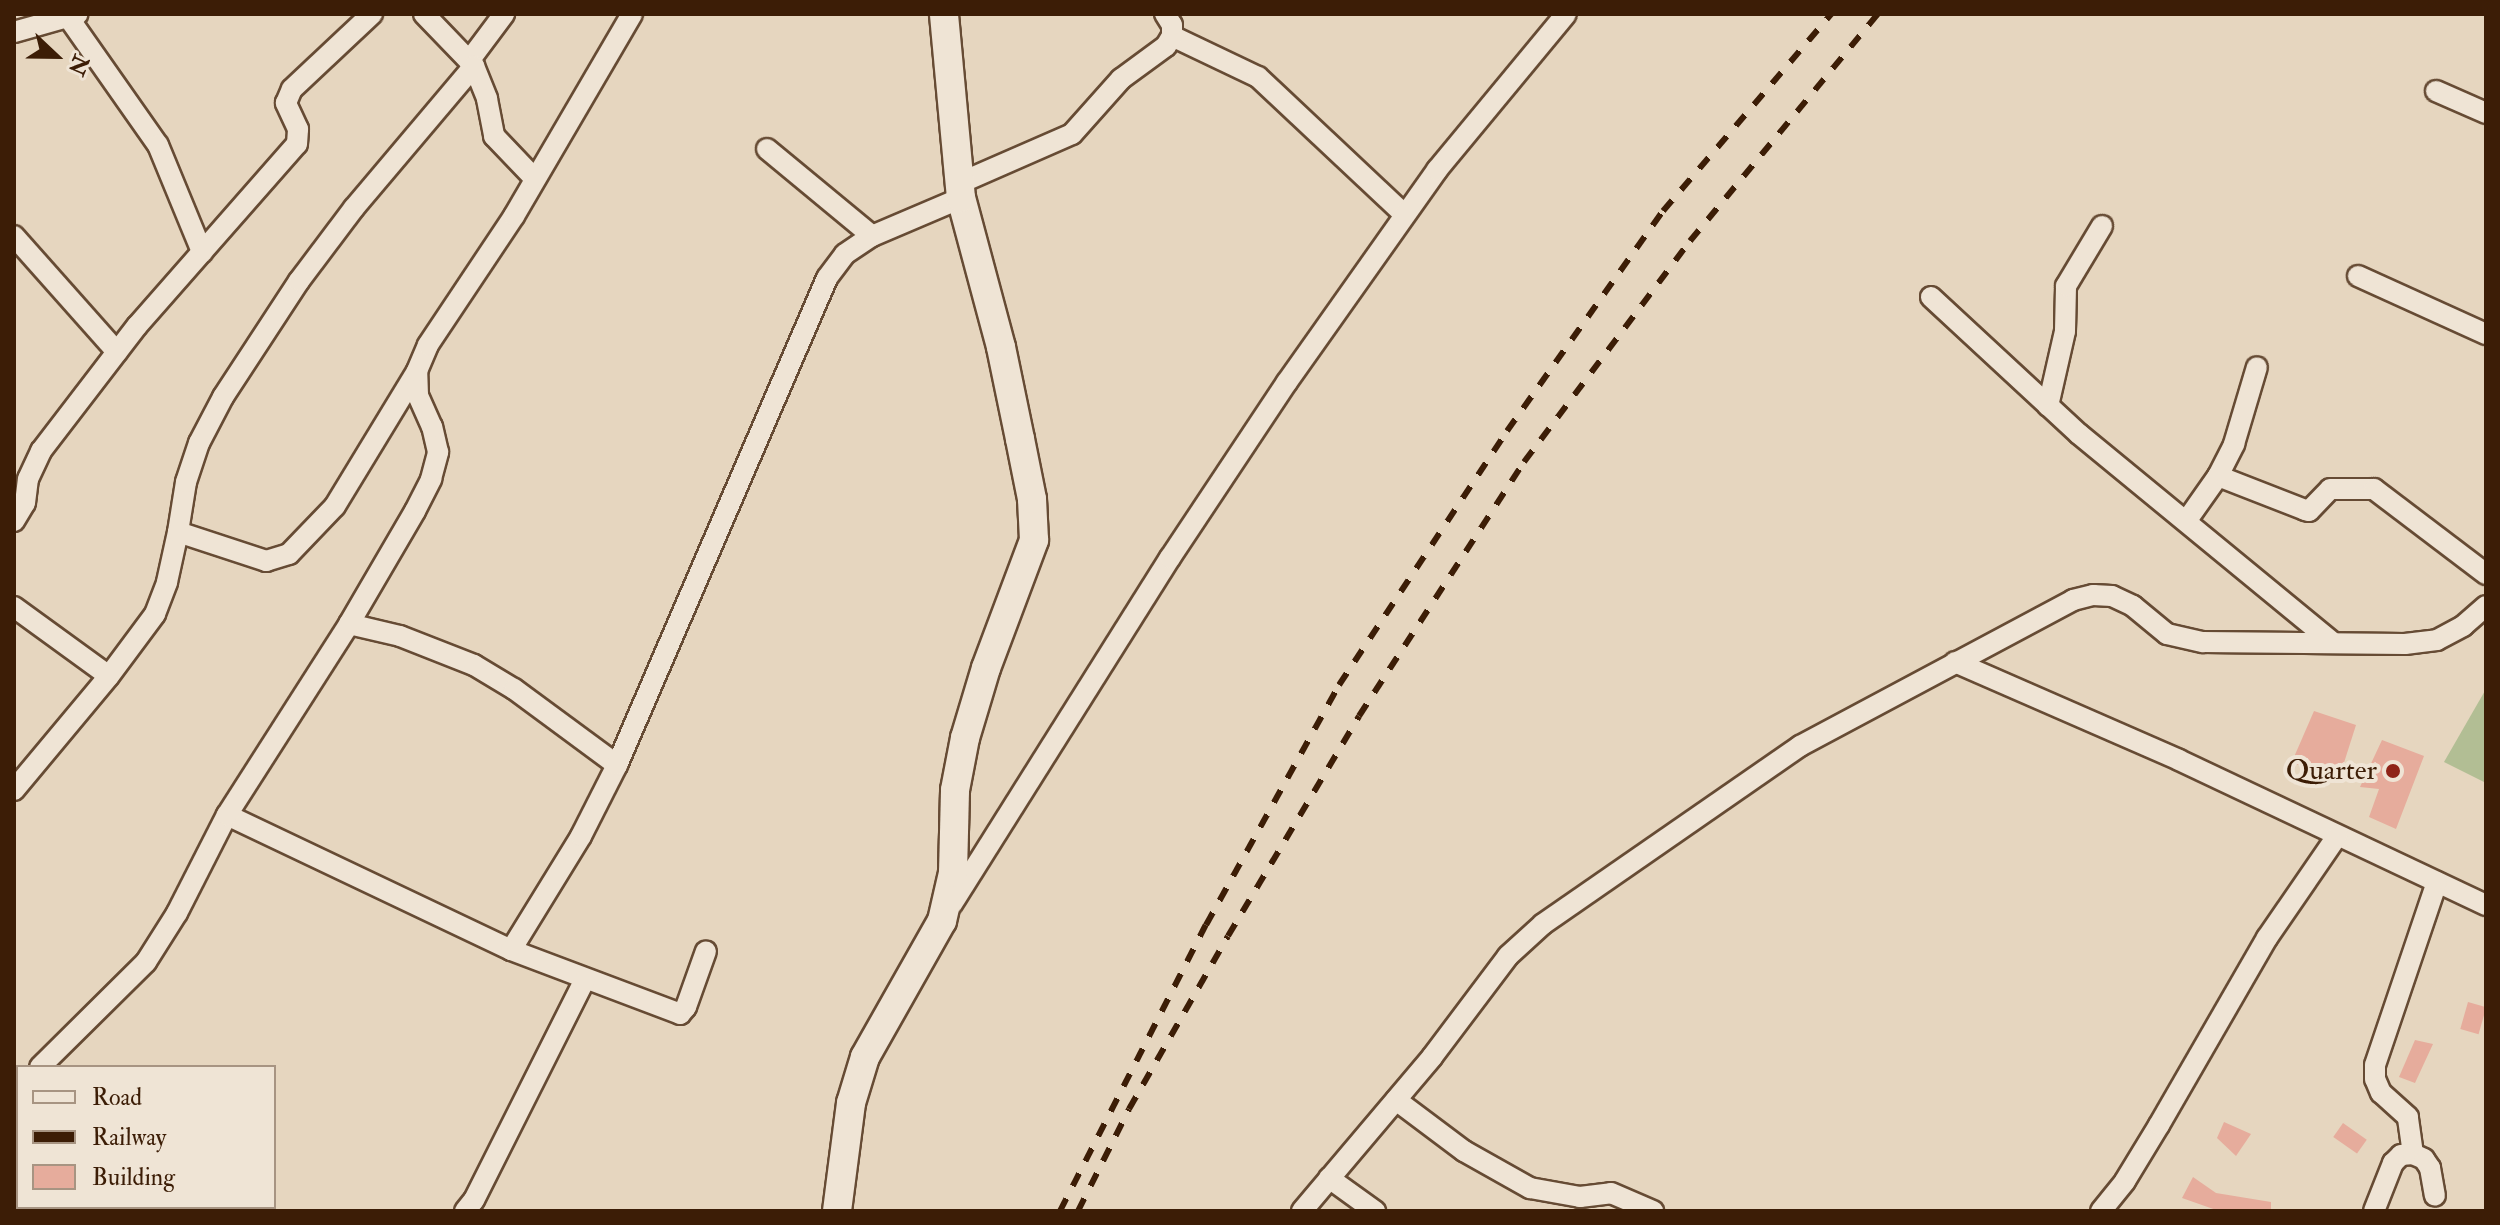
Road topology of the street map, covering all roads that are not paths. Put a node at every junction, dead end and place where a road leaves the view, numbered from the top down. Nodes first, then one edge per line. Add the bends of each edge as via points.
1 (372, 14) edge
2 (424, 14) edge
3 (504, 14) edge
4 (632, 14) edge
5 (944, 14) edge
6 (1165, 14) edge
7 (1566, 14) edge
8 (73, 15) edge
9 (14, 32) edge
10 (1172, 36) junction
11 (472, 64) junction
12 (2436, 91) dead end
13 (2486, 113) edge
14 (767, 149) dead end
15 (535, 179) junction
16 (960, 190) junction
17 (1404, 214) junction
18 (2102, 226) dead end
19 (14, 236) edge
20 (872, 236) junction
21 (202, 252) junction
22 (2358, 276) dead end
23 (1931, 297) dead end
24 (2486, 334) edge
25 (117, 352) junction
26 (2257, 367) dead end
27 (417, 371) junction
28 (2048, 406) junction
29 (2218, 476) junction
30 (2187, 520) junction
31 (14, 521) edge
32 (178, 532) junction
33 (2486, 574) edge
34 (2486, 606) edge
35 (14, 607) edge
36 (349, 624) junction
37 (2331, 641) junction
38 (1955, 662) junction
39 (109, 676) junction
40 (617, 765) junction
41 (14, 790) edge
42 (227, 815) junction
43 (2337, 836) junction
44 (2437, 882) junction
45 (2486, 905) edge
46 (942, 921) junction
47 (511, 950) junction
48 (706, 951) dead end
49 (585, 979) junction
50 (42, 1065) edge
51 (1396, 1100) junction
52 (2413, 1154) junction
53 (1329, 1178) junction
54 (2435, 1196) dead end
55 (465, 1211) edge
56 (837, 1211) edge
57 (1302, 1211) edge
58 (1375, 1211) edge
59 (1653, 1211) edge
60 (2101, 1211) edge
61 (2374, 1211) edge

1 - 21 street via 292,89 286,103 298,129 297,144
2 - 11 street
3 - 11 street
4 - 15 street
5 - 16 main road
6 - 10 street
7 - 17 street
8 - 9 street
8 - 21 street via 158,145
10 - 16 street via 1121,79 1072,134
10 - 17 street via 1258,77
11 - 15 street via 487,99 494,136
11 - 32 street via 299,281 223,397 186,482
12 - 13 street
14 - 20 street
15 - 27 street via 446,315
16 - 20 street
16 - 46 main road via 1007,378 1032,499 1034,540 965,738 955,790 953,873
17 - 46 street via 1170,558
18 - 28 street via 2066,286 2065,331
19 - 25 street
20 - 40 street via 845,254 809,314
21 - 25 street
22 - 24 street
23 - 28 street
25 - 31 street via 33,464 25,503
26 - 29 street via 2234,444
27 - 32 street via 335,506 289,554 266,561
27 - 36 street via 418,395 438,452 431,479
28 - 30 street
29 - 30 street
29 - 33 street via 2309,511 2330,489 2374,489
30 - 37 street
32 - 39 street via 155,614
34 - 37 street via 2437,640
35 - 39 street
36 - 40 street via 400,636 474,665
36 - 42 street
37 - 38 street via 2183,640 2167,634 2133,606 2112,596 2093,595 2073,600
38 - 43 street
38 - 51 street via 1800,746 1543,924 1508,956
39 - 41 street
40 - 47 street via 581,836
42 - 47 street
42 - 50 street via 146,962
43 - 44 street
43 - 60 street via 2267,938 2153,1137
44 - 45 street
44 - 52 street via 2375,1065 2381,1093 2408,1117
46 - 56 main road via 865,1057 851,1103
47 - 49 street
48 - 49 street via 680,1014
49 - 55 street
51 - 53 street
51 - 59 street via 1464,1151 1530,1188 1580,1197 1611,1193
52 - 54 street via 2430,1168
52 - 61 street via 2401,1155 2393,1163
53 - 57 street
53 - 58 street

